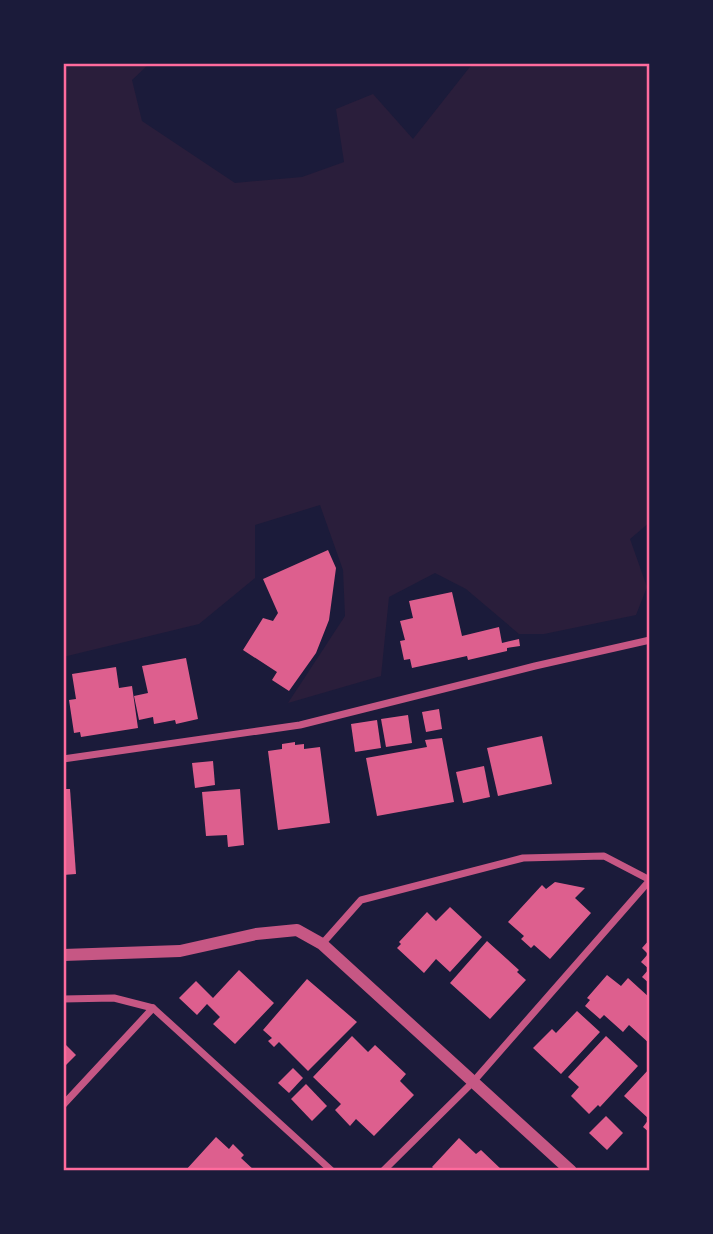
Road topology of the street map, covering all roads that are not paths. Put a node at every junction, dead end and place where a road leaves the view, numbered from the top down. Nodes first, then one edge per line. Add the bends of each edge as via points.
1 (650, 640) edge
2 (63, 759) edge
3 (650, 880) edge
4 (322, 944) junction
5 (63, 955) edge
6 (63, 999) edge
7 (153, 1009) junction
8 (473, 1082) junction
9 (63, 1105) edge
10 (332, 1171) edge
11 (383, 1171) edge
12 (571, 1171) edge

1 - 2 street via 300,726
3 - 4 street via 604,856 523,859 361,900
3 - 8 street
4 - 5 street via 297,930 180,951
4 - 8 street
6 - 7 street via 114,998
7 - 9 street
7 - 10 street
8 - 11 street
8 - 12 street

